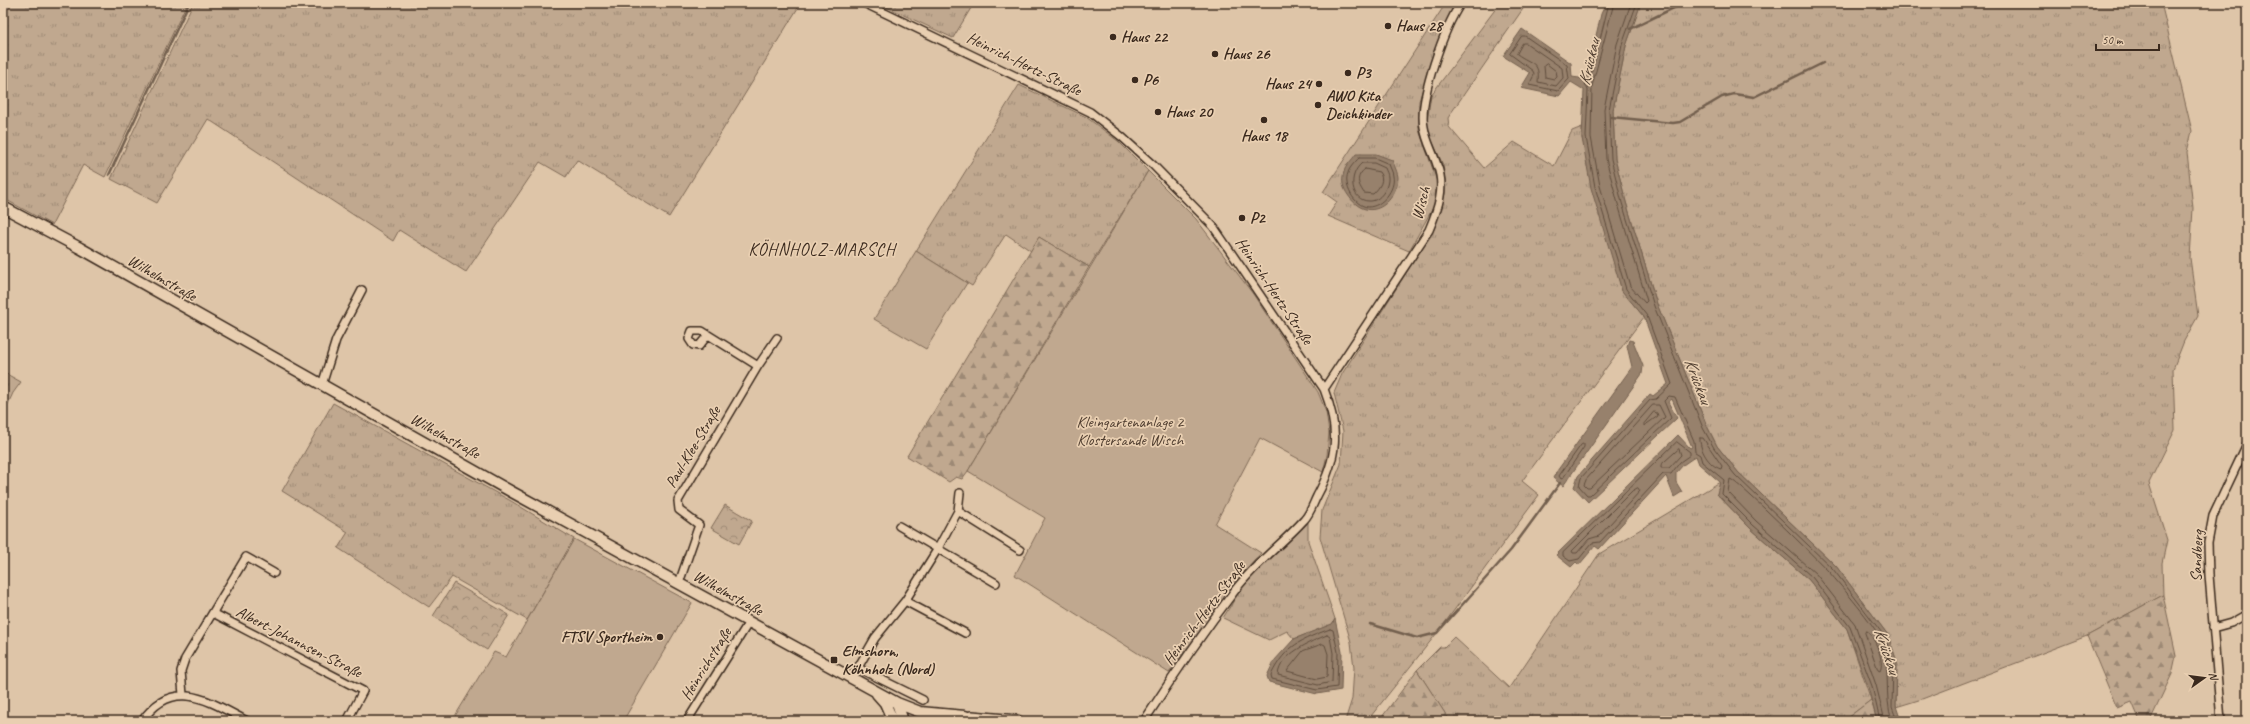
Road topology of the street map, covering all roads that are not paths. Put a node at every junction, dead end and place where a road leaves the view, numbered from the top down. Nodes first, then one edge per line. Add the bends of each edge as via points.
1 (864, 3) edge
2 (1461, 3) edge
3 (3, 207) edge
4 (362, 290) dead end
5 (708, 335) dead end
6 (777, 338) dead end
7 (758, 366) junction
8 (322, 384) junction
9 (1324, 389) junction
10 (2247, 444) edge
11 (960, 493) dead end
12 (958, 511) junction
13 (899, 526) dead end
14 (937, 550) junction
15 (1020, 550) dead end
16 (274, 573) dead end
17 (996, 583) dead end
18 (680, 584) junction
19 (905, 601) junction
20 (213, 613) junction
21 (2247, 614) edge
22 (749, 622) junction
23 (2213, 628) junction
24 (965, 633) dead end
25 (858, 668) junction
26 (852, 678) junction
27 (873, 689) junction
28 (183, 695) junction
29 (924, 700) dead end
30 (897, 703) junction
31 (972, 717) junction
32 (889, 719) edge
33 (142, 721) edge
34 (247, 721) edge
35 (347, 721) edge
36 (687, 721) edge
37 (903, 721) edge
38 (951, 721) edge
39 (1017, 721) edge
40 (1144, 721) edge
41 (2221, 721) edge

1 - 9 street, Heinrich-Hertz-Straße via 1090,112 1122,137 1175,186 1213,226
2 - 9 street, Wisch via 1446,29 1422,111 1424,127 1441,180 1441,196 1435,215 1429,230
3 - 8 main road, Wilhelmstraße
4 - 8 street via 336,340
5 - 7 street
6 - 7 street, Paul-Klee-Straße
7 - 18 street, Paul-Klee-Straße via 677,503 680,511 699,525
8 - 18 main road, Wilhelmstraße
9 - 40 street, Heinrich-Hertz-Straße via 1336,432 1334,456 1326,481 1305,519 1237,588
10 - 23 street, Sandberg via 2213,516 2208,543
11 - 12 street
12 - 14 street
12 - 15 street
13 - 14 street
14 - 17 street via 942,550
14 - 19 street
16 - 20 street, Albert-Johannsen-Straße via 246,557
18 - 22 main road, Wilhelmstraße
19 - 24 street
19 - 25 street via 875,638
20 - 28 street, Albert-Johannsen-Straße via 185,659 181,671
20 - 35 street, Albert-Johannsen-Straße via 363,691
21 - 23 street via 2231,623
22 - 26 main road, Wilhelmstraße
22 - 36 street, Heinrichstraße
23 - 41 street, Sandberg
25 - 26 street
25 - 29 street
26 - 27 main road, Wilhelmstraße
27 - 30 main road, Wilhelmstraße
27 - 32 main road, Wilhelmstraße via 885,704
28 - 33 street via 162,701 151,709
28 - 34 street via 200,698
30 - 31 main road, Wilhelmstraße via 920,712
30 - 37 main road
31 - 38 main road
31 - 39 main road

